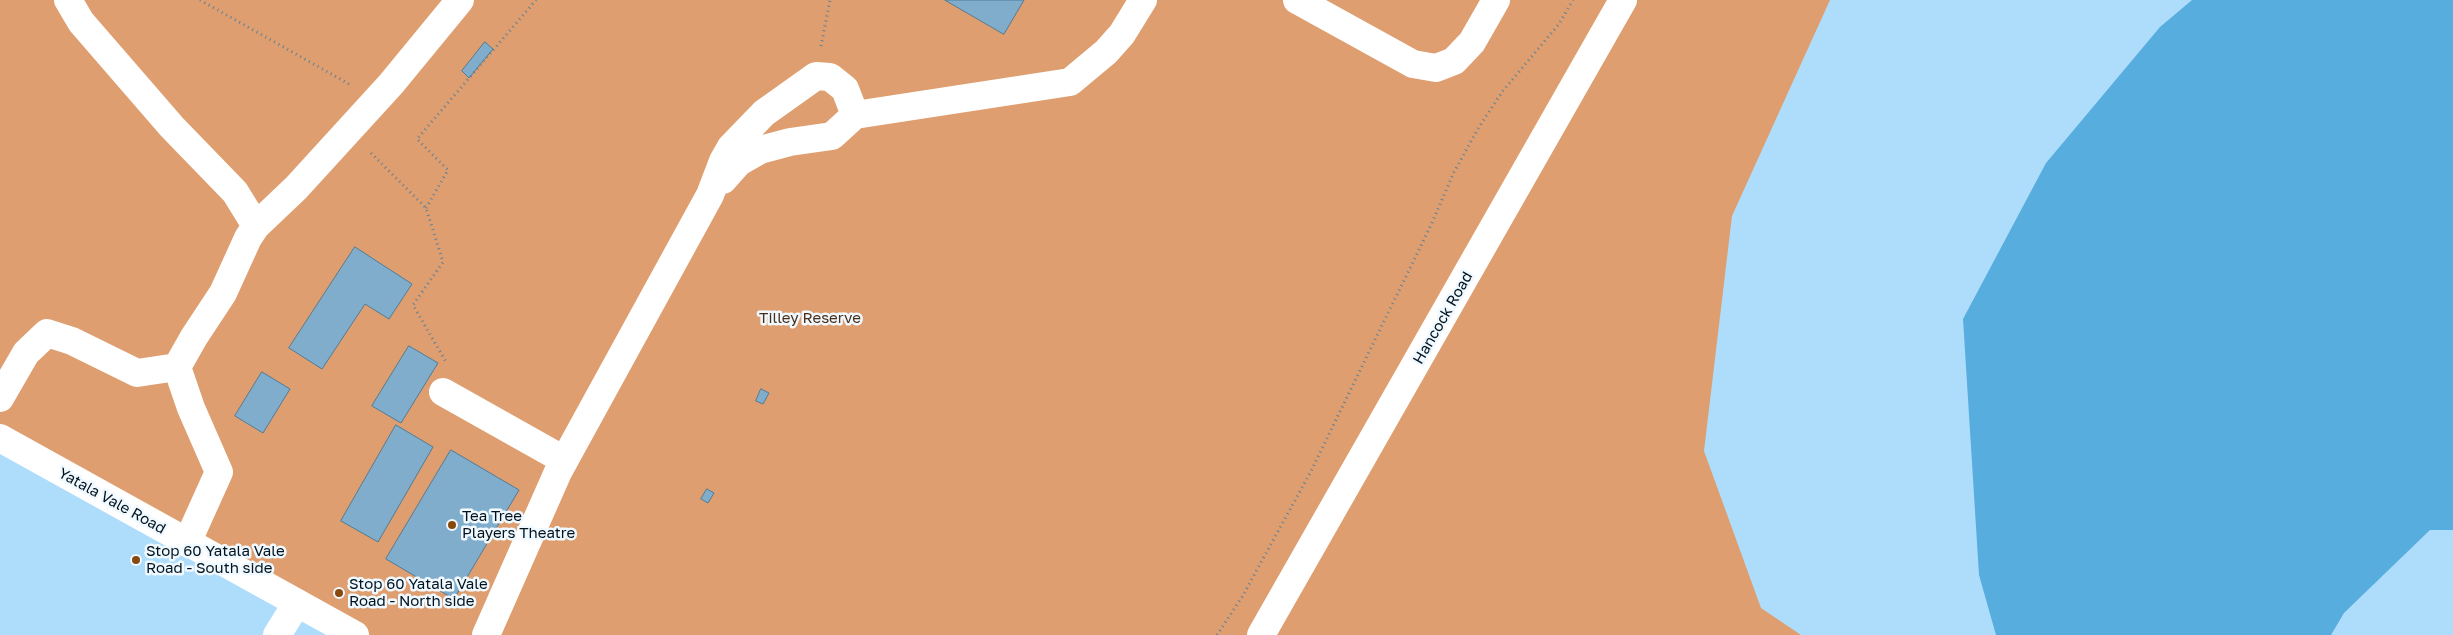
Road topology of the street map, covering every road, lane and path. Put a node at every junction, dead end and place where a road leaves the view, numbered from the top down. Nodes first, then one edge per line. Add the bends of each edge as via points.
1 (68, 0) edge
2 (200, 0) edge
3 (460, 0) edge
4 (536, 0) edge
5 (830, 0) edge
6 (1143, 0) edge
7 (1297, 0) edge
8 (1496, 0) edge
9 (1573, 0) edge
10 (1623, 0) edge
11 (816, 76) junction
12 (375, 99) junction
13 (855, 115) junction
14 (348, 129) junction
15 (710, 195) junction
16 (426, 208) junction
17 (256, 226) junction
18 (177, 367) junction
19 (443, 392) joint
20 (0, 398) edge
21 (0, 438) edge
22 (564, 460) junction
23 (187, 543) junction
24 (297, 603) junction
25 (277, 635) edge
26 (355, 635) edge
27 (486, 635) edge
28 (1217, 635) edge
29 (1261, 635) edge

1 - 17 main road via 81,22 172,127 235,192
2 - 12 path
3 - 12 main road
4 - 16 path via 417,139 448,170
5 - 11 path
6 - 13 main road via 1122,34 1106,52 1070,82
7 - 8 main road via 1413,64 1436,68 1454,61 1472,42
9 - 28 path via 1559,24 1502,92 1479,126 1310,473
10 - 29 main road, Hancock Road
11 - 13 main road via 830,77 845,90
11 - 15 main road via 764,113 732,147
12 - 14 main road
13 - 15 main road via 832,136 760,150 739,162
14 - 16 path
14 - 17 main road via 296,188
15 - 22 main road
16 - 19 path via 443,262 413,305 446,360
17 - 18 main road via 223,294
18 - 20 main road via 137,372 72,341 47,333 26,353
18 - 23 main road via 219,472
19 - 22 main road
21 - 23 main road, Yatala Vale Road
22 - 27 main road
23 - 24 main road, Yatala Vale Road
24 - 25 main road
24 - 26 main road, Yatala Vale Road

